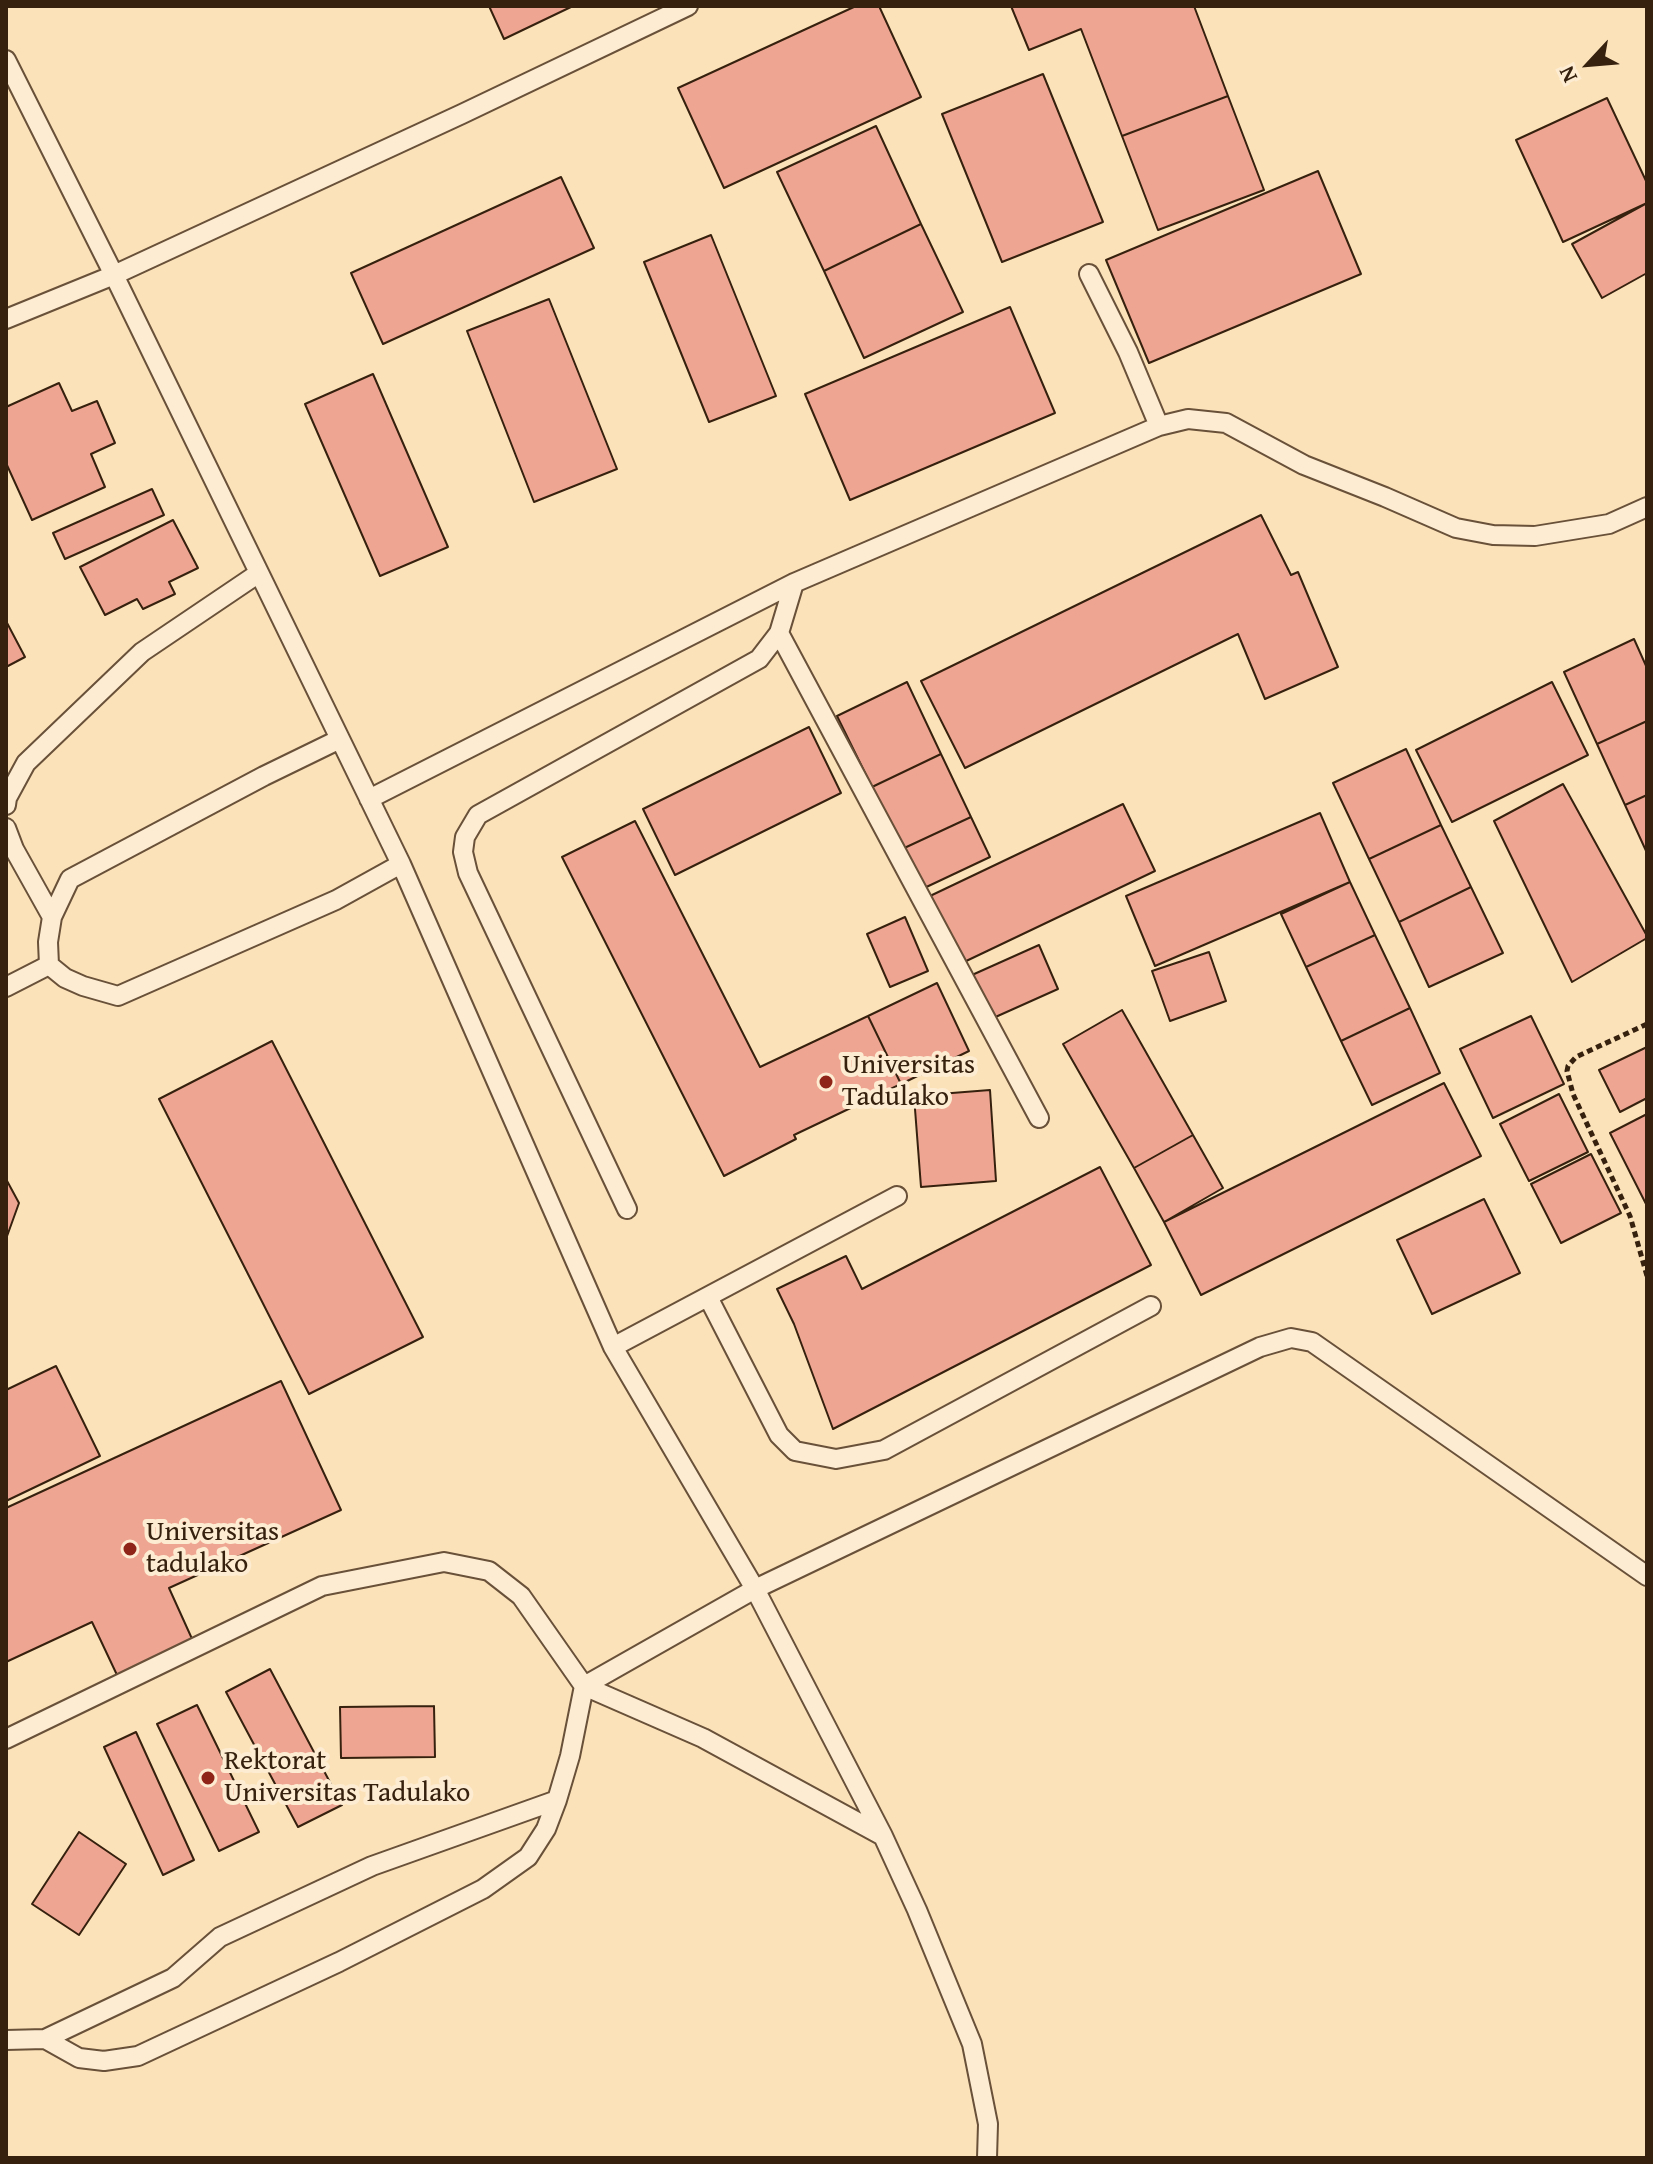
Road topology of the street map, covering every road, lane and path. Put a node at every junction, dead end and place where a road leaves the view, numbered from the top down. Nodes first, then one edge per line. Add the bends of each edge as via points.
1 (688, 6) edge
2 (6, 60) edge
3 (1089, 274) dead end
4 (114, 275) junction
5 (6, 319) edge
6 (1159, 426) junction
7 (1647, 507) edge
8 (259, 573) junction
9 (794, 583) junction
10 (779, 633) junction
11 (340, 739) junction
12 (369, 799) junction
13 (6, 805) edge
14 (6, 828) edge
15 (401, 864) junction
16 (52, 917) junction
17 (49, 965) junction
18 (6, 987) edge
19 (1647, 1024) edge
20 (1039, 1118) dead end
21 (897, 1196) dead end
22 (627, 1209) dead end
23 (1647, 1276) edge
24 (708, 1297) junction
25 (1151, 1306) dead end
26 (613, 1347) junction
27 (1647, 1576) edge
28 (755, 1589) junction
29 (584, 1686) junction
30 (6, 1739) edge
31 (557, 1800) junction
32 (883, 1836) junction
33 (45, 2039) junction
34 (6, 2040) edge
35 (987, 2158) edge

1 - 4 lane
2 - 4 lane
3 - 6 lane
4 - 5 lane
4 - 8 lane
6 - 7 lane via 1188,419 1226,423 1304,465 1456,528 1493,535 1535,536 1609,524
6 - 9 lane
8 - 11 lane
8 - 13 lane via 142,652 26,763
9 - 10 lane
9 - 12 lane
10 - 20 lane
10 - 22 lane via 759,659 739,672 478,815 465,837 468,873
11 - 12 lane
11 - 16 lane via 70,879
12 - 15 lane
14 - 16 lane
15 - 17 lane via 336,900 118,996 65,978
15 - 26 lane
16 - 17 lane
17 - 18 lane
19 - 23 path via 1576,1057 1567,1071 1630,1216
21 - 24 lane
24 - 25 lane via 779,1435 795,1451 836,1459 884,1450
24 - 26 lane
26 - 28 lane
27 - 28 lane via 1312,1342 1291,1338 1260,1347
28 - 29 lane
28 - 32 lane
29 - 30 lane via 521,1596 489,1571 444,1562 322,1586
29 - 31 lane
29 - 32 lane via 703,1738
31 - 33 lane via 358,1872 220,1937 173,1978
31 - 33 lane via 528,1857 483,1889 138,2056 79,2058
32 - 35 lane via 972,2044 988,2124
33 - 34 lane

